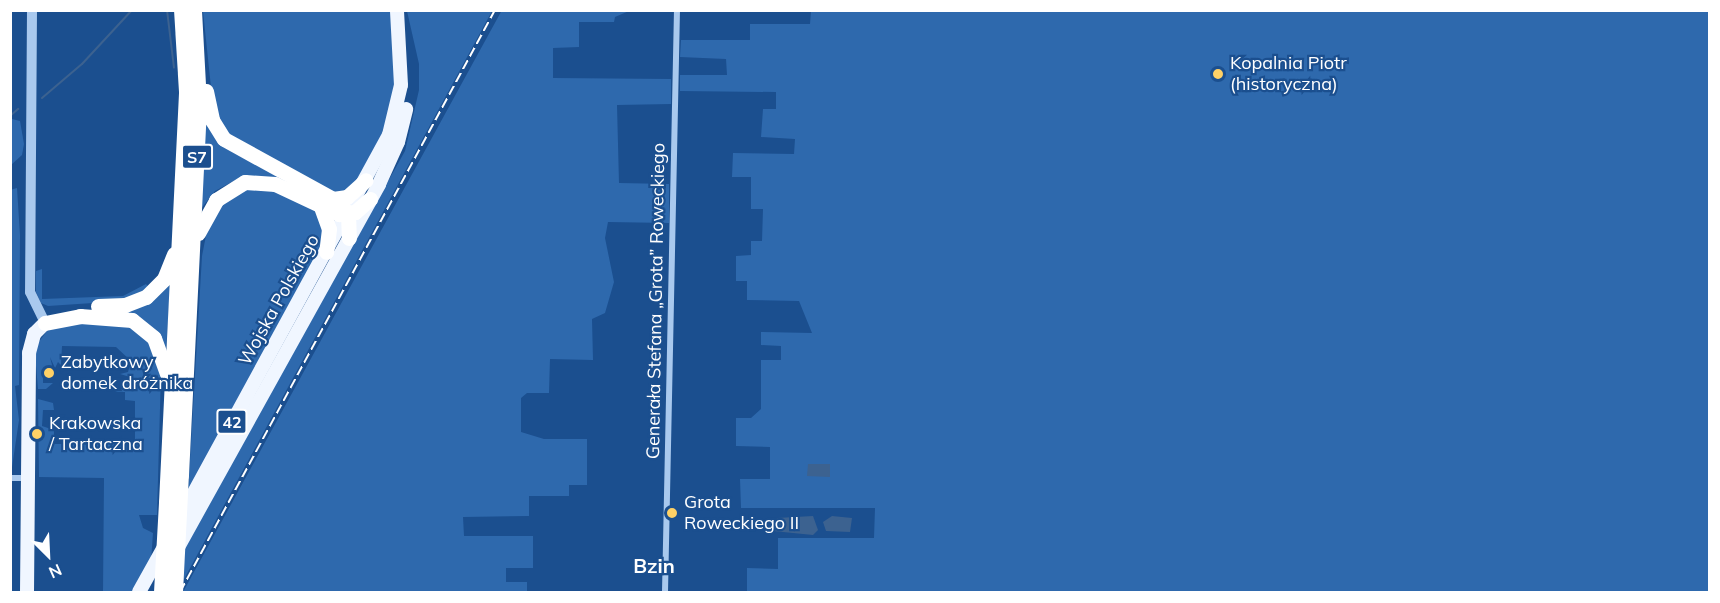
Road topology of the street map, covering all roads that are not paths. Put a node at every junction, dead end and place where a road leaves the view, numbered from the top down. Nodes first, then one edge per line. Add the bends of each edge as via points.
1 (32, 10) edge
2 (181, 10) edge
3 (194, 10) edge
4 (398, 10) edge
5 (677, 10) edge
6 (198, 50) junction
7 (366, 180) junction
8 (370, 199) junction
9 (327, 203) junction
10 (348, 213) junction
11 (348, 238) junction
12 (179, 241) junction
13 (326, 252) junction
14 (191, 264) junction
15 (45, 323) junction
16 (171, 401) junction
17 (10, 478) edge
18 (28, 478) junction
19 (27, 592) edge
20 (139, 592) edge
21 (153, 592) edge
22 (161, 592) edge
23 (175, 592) edge
24 (665, 592) edge

1 - 15 street via 30,294
2 - 12 highway, S7 via 186,91
3 - 6 highway, S7
4 - 7 main road, Wojska Polskiego / 42 via 402,68 397,110
4 - 8 main road, Wojska Polskiego / 42 via 409,67 406,109 398,142
5 - 24 street, Generała Stefana „Grota” Roweckiego
6 - 9 highway via 210,115 224,139
6 - 14 highway, S7
7 - 9 highway via 347,197
7 - 10 main road, Wojska Polskiego / 42
8 - 10 highway
8 - 11 main road, Wojska Polskiego / 42
9 - 10 highway via 339,214
9 - 13 highway
9 - 14 highway via 270,182 239,184 220,195 207,211
10 - 11 highway
10 - 13 main road, Wojska Polskiego / 42
11 - 21 main road, Wojska Polskiego / 42
12 - 15 highway via 164,279 146,297 125,305 66,308 50,314
12 - 16 highway, S7
13 - 20 main road, Wojska Polskiego / 42
14 - 23 highway, S7, bridge
15 - 16 highway via 80,316 122,316 136,322 161,349
15 - 18 main road via 34,334 29,352
16 - 22 highway, S7, bridge
17 - 18 street
18 - 19 main road

